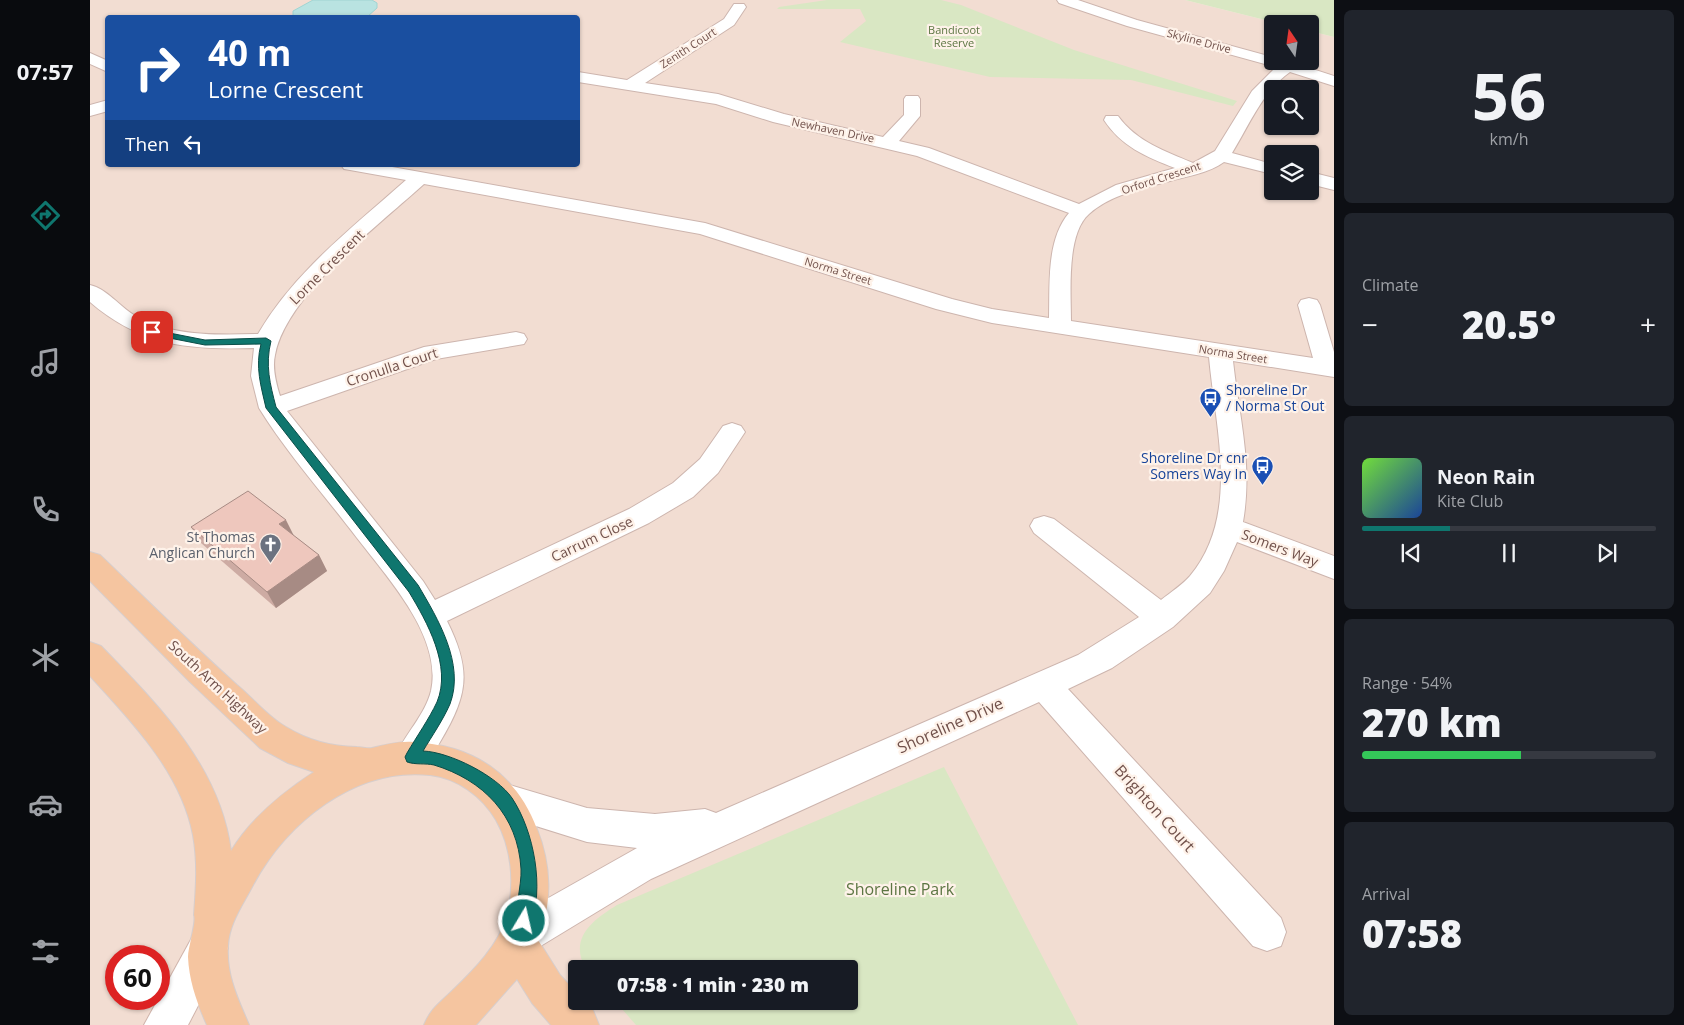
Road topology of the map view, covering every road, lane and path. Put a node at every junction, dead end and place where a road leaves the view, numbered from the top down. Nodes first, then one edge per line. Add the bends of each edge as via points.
1 (1064, 0) edge
2 (739, 7) dead end
3 (90, 58) edge
4 (1264, 59) edge
5 (105, 66) edge
6 (1281, 70) edge
7 (1300, 70) edge
8 (580, 77) edge
9 (1334, 81) edge
10 (632, 84) junction
11 (912, 99) dead end
12 (105, 105) edge
13 (90, 111) edge
14 (1112, 120) dead end
15 (888, 142) junction
16 (1220, 155) junction
17 (1264, 166) edge
18 (362, 167) edge
19 (1192, 169) junction
20 (421, 177) junction
21 (1319, 180) edge
22 (1334, 184) edge
23 (1081, 211) junction
24 (90, 291) edge
25 (1310, 305) dead end
26 (1060, 327) junction
27 (516, 339) dead end
28 (266, 341) junction
29 (1220, 353) junction
30 (1330, 369) edge
31 (271, 408) junction
32 (732, 432) dead end
33 (1044, 526) dead end
34 (1227, 527) junction
35 (90, 562) edge
36 (1334, 568) edge
37 (429, 616) junction
38 (1162, 618) junction
39 (90, 655) edge
40 (1043, 684) junction
41 (412, 757) junction
42 (372, 763) junction
43 (506, 801) junction
44 (732, 823) junction
45 (1267, 932) dead end
46 (518, 939) junction
47 (210, 940) junction
48 (165, 1025) edge
49 (228, 1025) edge
50 (445, 1025) edge
51 (578, 1025) edge

1 - 4 street, Skyline Drive via 1132,23
2 - 10 street, Zenith Court via 729,22
3 - 5 street
6 - 16 street via 1253,99
7 - 9 street, Skyline Drive
8 - 10 street, Newhaven Drive
10 - 15 street, Newhaven Drive via 718,99 779,118
11 - 15 street via 912,116
12 - 13 street
14 - 19 street via 1118,129 1138,144
15 - 23 street, Newhaven Drive via 956,162
16 - 17 street
16 - 19 street, Orford Crescent
18 - 20 street, Norma Street
19 - 23 street, Orford Crescent via 1127,188
20 - 26 street, Norma Street via 673,222 944,304
20 - 28 street, Lorne Crescent via 297,293
21 - 22 street
23 - 26 street via 1066,240
24 - 28 street via 126,319 162,335 205,342
25 - 30 street, Norma Street
26 - 29 street, Norma Street
27 - 31 street, Cronulla Court via 432,352
28 - 31 street, Lorne Crescent via 263,376
29 - 30 street, Norma Street
29 - 34 street, Shoreline Drive via 1234,452 1234,492
31 - 37 street, Lorne Crescent via 413,589
32 - 37 street, Carrum Close via 710,466 675,494 639,516
33 - 38 street
34 - 36 street, Somers Way
34 - 38 street, Shoreline Drive via 1220,550 1200,585
35 - 42 main road, South Arm Highway via 272,737 300,752 332,762
37 - 41 street, Lorne Crescent via 447,664 448,681 444,703
38 - 40 street, Shoreline Drive via 1125,645 1089,665
39 - 47 main road via 150,718 178,754 203,804 215,859
40 - 44 street, Shoreline Drive
40 - 45 street, Brighton Court
41 - 42 main road
41 - 43 main road via 431,758 470,771
42 - 47 main road via 322,785 278,820 258,842 227,894
43 - 44 street, Shoreline Drive via 587,824 655,832
43 - 46 main road via 518,823 529,867 527,907
44 - 46 street, Shoreline Drive via 620,875
46 - 50 main road via 494,976 466,1008
46 - 51 main road via 546,989
47 - 48 street
47 - 49 main road via 215,991

